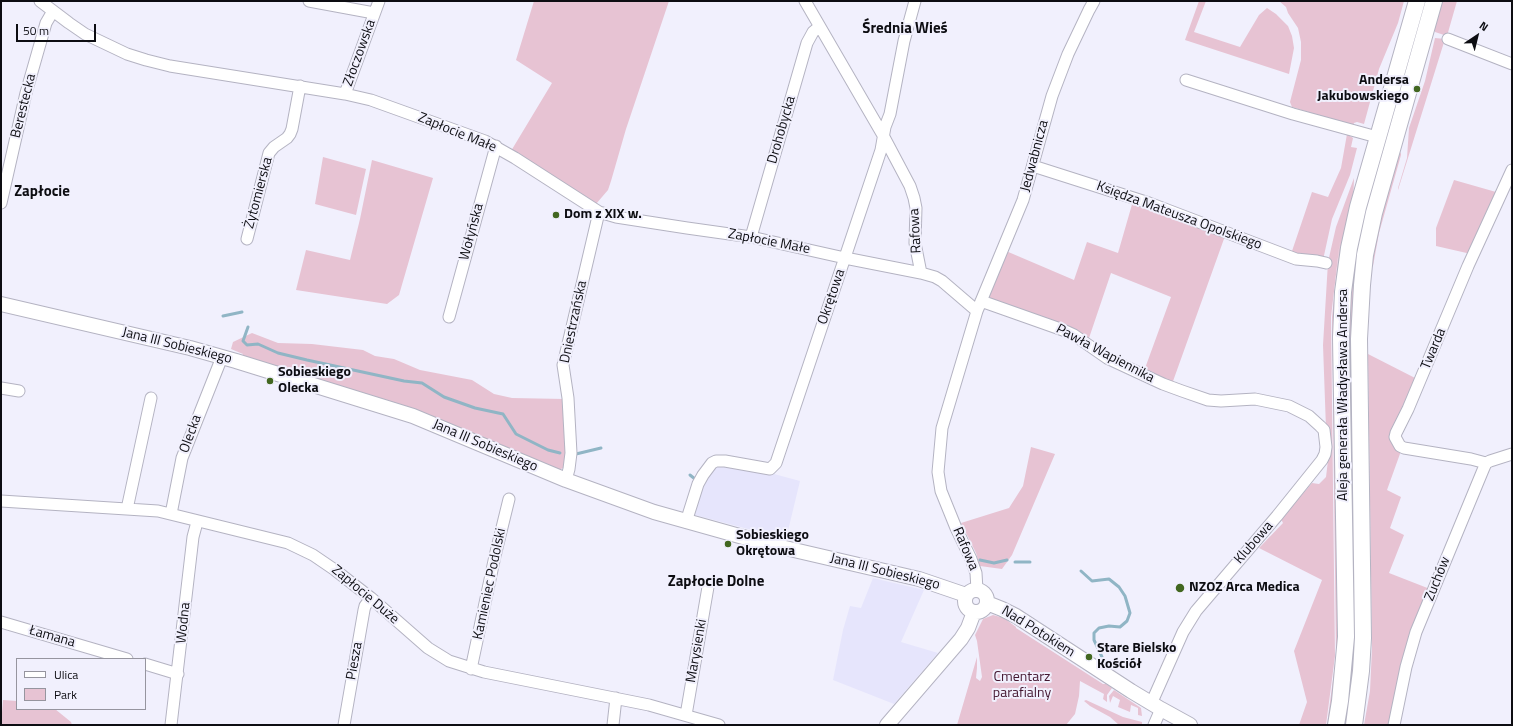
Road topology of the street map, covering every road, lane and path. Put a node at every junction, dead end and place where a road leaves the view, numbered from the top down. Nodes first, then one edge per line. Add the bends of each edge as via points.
1 (40, 1) edge
2 (309, 1) edge
3 (379, 1) edge
4 (805, 1) edge
5 (915, 1) edge
6 (1094, 1) edge
7 (1417, 1) edge
8 (1434, 1) edge
9 (53, 11) junction
10 (374, 13) junction
11 (819, 27) junction
12 (1448, 39) dead end
13 (1512, 64) edge
14 (1186, 80) dead end
15 (300, 86) junction
16 (345, 94) junction
17 (884, 137) junction
18 (1377, 137) junction
19 (496, 146) junction
20 (1033, 166) junction
21 (1512, 170) edge
22 (1, 203) edge
23 (599, 212) junction
24 (751, 237) junction
25 (247, 239) dead end
26 (845, 258) junction
27 (1326, 263) dead end
28 (921, 273) junction
29 (1, 304) edge
30 (979, 306) junction
31 (449, 317) dead end
32 (222, 357) junction
33 (1, 388) edge
34 (19, 391) dead end
35 (152, 398) dead end
36 (1320, 426) joint
37 (1512, 454) edge
38 (1486, 464) junction
39 (566, 480) junction
40 (509, 499) dead end
41 (1, 501) edge
42 (127, 509) junction
43 (171, 514) junction
44 (197, 522) junction
45 (686, 522) junction
46 (708, 587) dead end
47 (972, 592) junction
48 (371, 598) junction
49 (987, 603) junction
50 (974, 612) junction
51 (1, 622) edge
52 (124, 658) edge
53 (146, 664) edge
54 (471, 669) junction
55 (178, 674) junction
56 (616, 698) junction
57 (1156, 707) junction
58 (686, 715) junction
59 (172, 725) edge
60 (344, 725) edge
61 (613, 725) edge
62 (719, 725) edge
63 (887, 725) edge
64 (1154, 725) edge
65 (1190, 725) edge
66 (1336, 725) edge
67 (1354, 725) edge
68 (1394, 725) edge

1 - 9 street, Zapłocie Małe
2 - 10 street, Złoczowska
3 - 10 street, Złoczowska
4 - 11 street, Rafowa
5 - 17 street, Okrętowa
6 - 20 street, Jedwabnicza via 1068,54 1052,96
7 - 18 main road, Aleja generała Władysława Andersa
8 - 67 main road, Aleja generała Władysława Andersa via 1374,214 1365,255 1359,339 1363,638
9 - 15 street, Zapłocie Małe via 85,34 146,60
9 - 22 street, Berestecka via 46,23 26,94
10 - 16 street, Złoczowska
11 - 17 street, Rafowa
11 - 24 street, Drohobycka via 807,43
12 - 13 street
14 - 18 street
15 - 16 street, Zapłocie Małe
15 - 25 street, Żytomierska via 290,134 269,153
16 - 19 street, Zapłocie Małe via 371,100
17 - 26 street, Okrętowa
17 - 28 street, Rafowa via 914,198 915,243
18 - 66 main road, Aleja generała Władysława Andersa via 1349,248 1343,292 1341,337 1346,637
19 - 23 street, Zapłocie Małe
19 - 31 street, Wołyńska
20 - 27 street, Księdza Mateusza Opolskiego via 1149,203 1296,260
20 - 30 street, Jedwabnicza via 1023,200
21 - 38 street, Twarda via 1395,437 1404,448 1472,459
23 - 24 street, Zapłocie Małe
23 - 39 street, Dniestrzańska via 563,365 571,453
24 - 26 street, Zapłocie Małe
26 - 28 street, Zapłocie Małe
26 - 45 street, Okrętowa via 776,463 770,470 725,461 712,463 698,484
28 - 30 street, Rafowa via 935,277
29 - 32 street, Jana III Sobieskiego
30 - 36 street, Pawła Wapiennika via 1064,330 1107,358 1182,391 1208,400 1255,399 1278,403 1299,410
30 - 47 street, Rafowa via 942,428 938,472 945,503 974,567 976,577
32 - 39 street, Jana III Sobieskiego via 413,416
32 - 43 street, Olecka via 182,458
33 - 34 street
35 - 42 street
36 - 57 street, Klubowa via 1324,430 1326,441 1322,460 1196,611 1183,632
37 - 38 street
38 - 68 street, Zuchów via 1416,632
39 - 45 street, Jana III Sobieskiego via 616,500
40 - 54 street, Kamieniec Podolski
41 - 42 street, Zapłocie Duże
42 - 43 street, Zapłocie Duże
43 - 44 street, Zapłocie Duże
44 - 48 street, Zapłocie Duże via 301,549 335,570
44 - 55 street, Wodna via 193,537
45 - 47 street, Jana III Sobieskiego
46 - 58 street, Marysienki
47 - 49 street via 982,591 986,595
47 - 50 street via 965,600 966,605
48 - 54 street, Zapłocie Duże via 428,648 449,661
48 - 60 street, Piesza via 364,610
49 - 50 street via 983,610
49 - 57 street, Nad Potokiem via 1016,616
50 - 63 street via 961,639
51 - 52 street, Łamana
53 - 55 street
54 - 56 street, Zapłocie Duże
55 - 59 street, Wodna
56 - 58 street, Zapłocie Duże
56 - 61 street
57 - 64 street, Klubowa
57 - 65 street, Nad Potokiem
58 - 62 street, Zapłocie Duże

